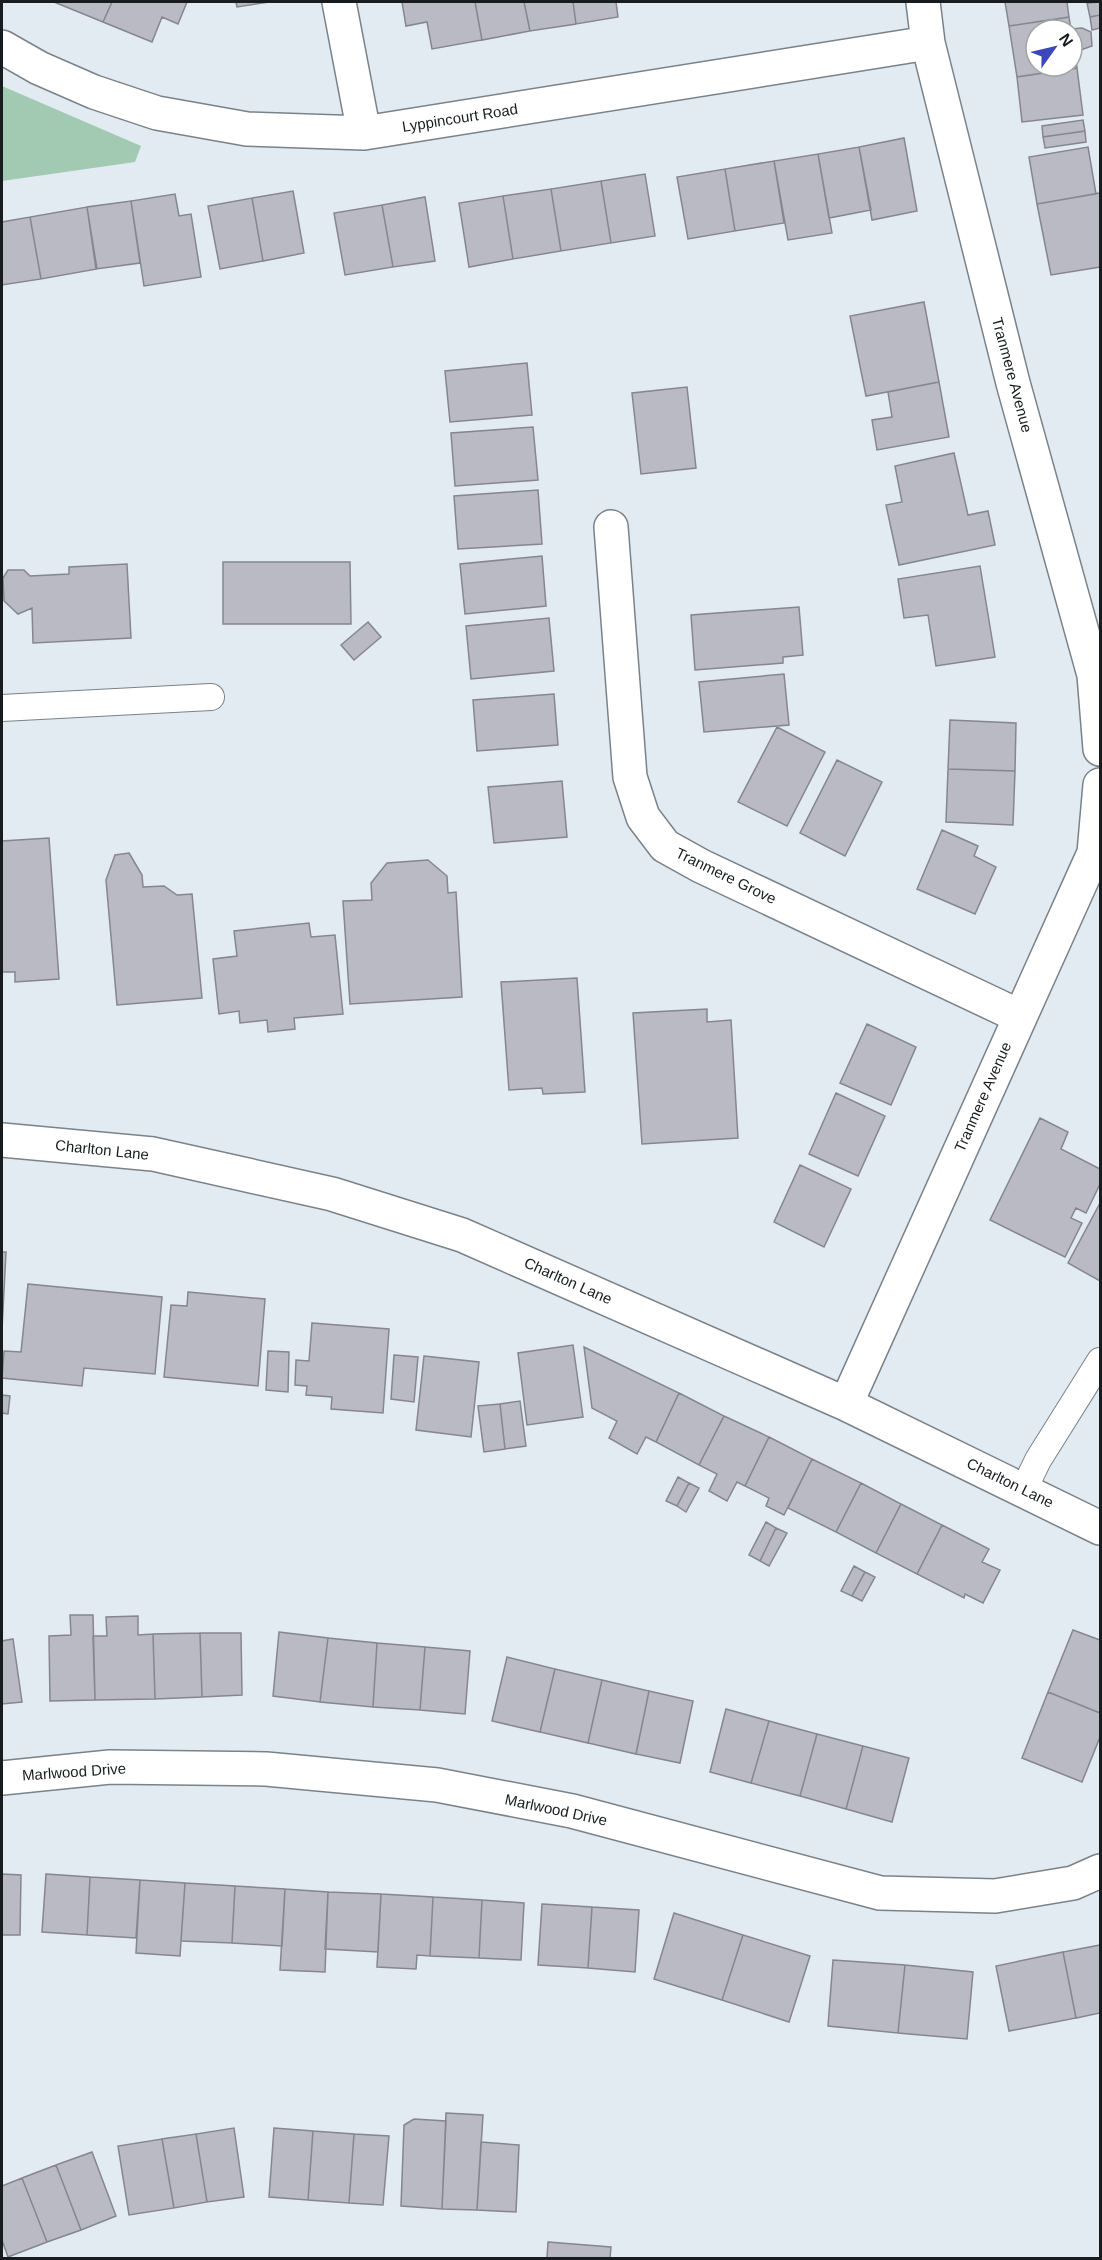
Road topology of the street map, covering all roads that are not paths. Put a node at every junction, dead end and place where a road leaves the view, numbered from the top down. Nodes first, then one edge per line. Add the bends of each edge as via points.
1 (339, 2) edge
2 (923, 2) edge
3 (928, 43) junction
4 (2, 47) edge
5 (364, 133) junction
6 (611, 527) dead end
7 (211, 697) dead end
8 (2, 708) edge
9 (1101, 749) edge
10 (1101, 785) edge
11 (1097, 854) edge
12 (1019, 1016) junction
13 (2, 1140) edge
14 (1101, 1361) edge
15 (846, 1404) junction
16 (1024, 1489) junction
17 (1101, 1528) edge
18 (2, 1778) edge
19 (1101, 1871) edge

1 - 5 street
2 - 3 street, Tranmere Avenue
3 - 5 street, Lyppincourt Road
3 - 9 street, Tranmere Avenue via 1013,383 1094,675
4 - 5 street, Lyppincourt Road via 94,92 157,113 247,129
6 - 12 street, Tranmere Grove via 630,777 643,817 664,846
7 - 8 lane
10 - 11 street, Tranmere Avenue
11 - 12 street, Tranmere Avenue
12 - 15 street, Tranmere Avenue
13 - 15 street, Charlton Lane via 153,1154 332,1194 462,1235
14 - 16 lane
15 - 16 street, Charlton Lane
16 - 17 street, Charlton Lane
18 - 19 street, Marlwood Drive via 110,1767 266,1769 436,1785 572,1811 880,1893 995,1896 1072,1883

